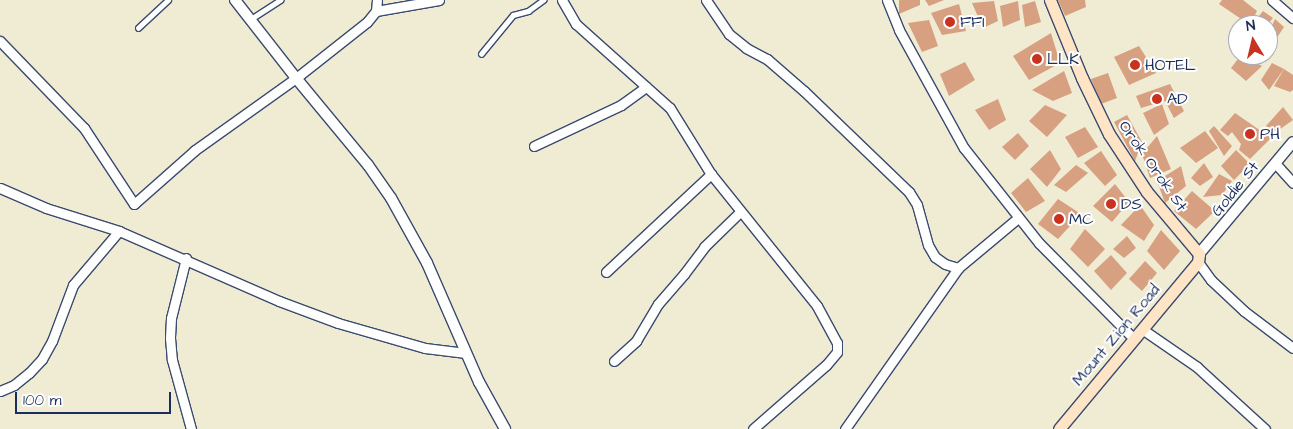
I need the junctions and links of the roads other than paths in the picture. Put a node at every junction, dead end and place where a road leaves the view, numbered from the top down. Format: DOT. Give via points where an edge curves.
graph roads {
  1 [pos="168,0"];
  2 [pos="234,0"];
  3 [pos="280,0"];
  4 [pos="378,0"];
  5 [pos="439,0"];
  6 [pos="543,0"];
  7 [pos="562,0"];
  8 [pos="706,0"];
  9 [pos="887,0"];
  10 [pos="1050,0"];
  11 [pos="1272,0"];
  12 [pos="376,10"];
  13 [pos="1293,18"];
  14 [pos="250,20"];
  15 [pos="138,28"];
  16 [pos="0,41"];
  17 [pos="482,54"];
  18 [pos="296,78"];
  19 [pos="646,87"];
  20 [pos="1293,142"];
  21 [pos="534,146"];
  22 [pos="1275,164"];
  23 [pos="711,174"];
  24 [pos="1293,183"];
  25 [pos="0,188"];
  26 [pos="740,212"];
  27 [pos="1018,218"];
  28 [pos="119,231"];
  29 [pos="186,258"];
  30 [pos="1199,258"];
  31 [pos="958,268"];
  32 [pos="606,272"];
  33 [pos="1142,329"];
  34 [pos="1134,338"];
  35 [pos="1293,348"];
  36 [pos="466,353"];
  37 [pos="614,360"];
  38 [pos="0,391"];
  39 [pos="190,429"];
  40 [pos="505,429"];
  41 [pos="753,429"];
  42 [pos="845,429"];
  43 [pos="1059,429"];
  44 [pos="1265,429"];
  1 -- 15 [label="lane"];
  2 -- 14 [label="street"];
  3 -- 14 [label="lane"];
  4 -- 12 [label="street"];
  5 -- 12 [label="street"];
  6 -- 17 [label="lane" via="528,11 512,15"];
  7 -- 19 [label="street" via="576,24"];
  8 -- 31 [label="street" via="729,34 767,59 804,91 909,192 917,205 935,258"];
  9 -- 27 [label="street" via="899,30 947,121"];
  10 -- 30 [label="main road, Orok Orok St" via="1109,134 1147,192"];
  11 -- 13 [label="street"];
  12 -- 18 [label="street" via="367,22"];
  14 -- 18 [label="street"];
  16 -- 18 [label="street" via="84,128 134,204 195,150"];
  18 -- 36 [label="street" via="391,198 427,263"];
  19 -- 21 [label="street" via="621,104"];
  19 -- 23 [label="street" via="670,108"];
  20 -- 22 [label="street, Goldie St"];
  22 -- 24 [label="street"];
  22 -- 30 [label="street, Goldie St"];
  23 -- 26 [label="street"];
  23 -- 32 [label="street"];
  25 -- 28 [label="street" via="46,208"];
  26 -- 37 [label="street" via="704,247 658,304 636,341"];
  26 -- 41 [label="street" via="817,306 839,348 826,365"];
  27 -- 31 [label="street"];
  27 -- 34 [label="street"];
  28 -- 29 [label="street"];
  28 -- 38 [label="street" via="73,284 42,359 14,385"];
  29 -- 36 [label="street" via="279,301 338,323 425,348"];
  29 -- 39 [label="street" via="171,318 170,338 172,360"];
  30 -- 33 [label="main road, Mount Zion Road"];
  30 -- 35 [label="street" via="1211,280 1244,311"];
  31 -- 42 [label="street"];
  33 -- 34 [label="main road, Mount Zion Road"];
  33 -- 44 [label="street" via="1197,367"];
  34 -- 43 [label="main road, Mount Zion Road"];
  36 -- 40 [label="street" via="488,402"];
}
